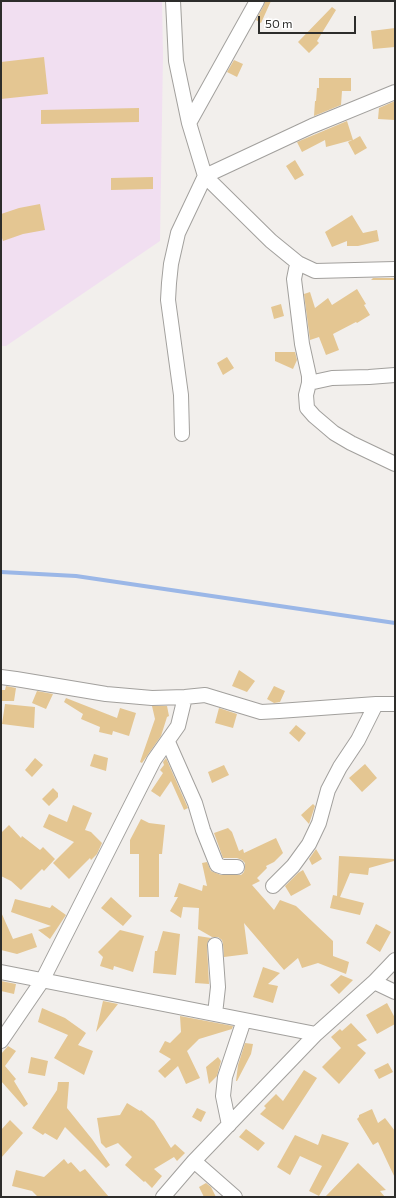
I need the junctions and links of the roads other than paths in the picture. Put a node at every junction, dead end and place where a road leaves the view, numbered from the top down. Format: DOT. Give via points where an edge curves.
graph roads {
  1 [pos="173,1"];
  2 [pos="257,1"];
  3 [pos="395,92"];
  4 [pos="190,123"];
  5 [pos="205,176"];
  6 [pos="298,263"];
  7 [pos="395,269"];
  8 [pos="395,375"];
  9 [pos="309,382"];
  10 [pos="182,434"];
  11 [pos="395,464"];
  12 [pos="1,677"];
  13 [pos="185,697"];
  14 [pos="376,704"];
  15 [pos="395,704"];
  16 [pos="168,742"];
  17 [pos="237,867"];
  18 [pos="273,886"];
  19 [pos="215,945"];
  20 [pos="395,960"];
  21 [pos="1,972"];
  22 [pos="42,981"];
  23 [pos="374,982"];
  24 [pos="395,992"];
  25 [pos="215,1014"];
  26 [pos="244,1020"];
  27 [pos="316,1034"];
  28 [pos="1,1041"];
  29 [pos="229,1125"];
  30 [pos="194,1161"];
  31 [pos="163,1197"];
  32 [pos="235,1197"];
  1 -- 4 [label="street" via="176,61"];
  2 -- 4 [label="street"];
  3 -- 5 [label="street" via="312,126"];
  4 -- 5 [label="street"];
  5 -- 6 [label="street" via="271,241"];
  5 -- 10 [label="street" via="178,232 169,283 168,300 181,395"];
  6 -- 7 [label="street" via="315,271"];
  6 -- 9 [label="street" via="294,279"];
  8 -- 9 [label="street" via="332,378"];
  9 -- 11 [label="street" via="306,402 307,408 314,416 334,433"];
  12 -- 13 [label="street" via="106,694 152,698"];
  13 -- 14 [label="street" via="205,695 261,712"];
  13 -- 16 [label="street" via="178,726"];
  14 -- 15 [label="street"];
  14 -- 18 [label="street" via="328,790 319,824 309,844 293,866"];
  16 -- 17 [label="street" via="195,803 217,864 222,867"];
  16 -- 22 [label="street" via="154,760"];
  19 -- 25 [label="street" via="218,987"];
  20 -- 23 [label="street"];
  21 -- 22 [label="street"];
  22 -- 25 [label="street"];
  22 -- 28 [label="street"];
  23 -- 24 [label="street"];
  23 -- 27 [label="street"];
  25 -- 26 [label="street"];
  26 -- 27 [label="street"];
  26 -- 29 [label="street" via="225,1077 223,1096"];
  27 -- 29 [label="street"];
  29 -- 30 [label="street"];
  30 -- 31 [label="street"];
  30 -- 32 [label="street"];
}
